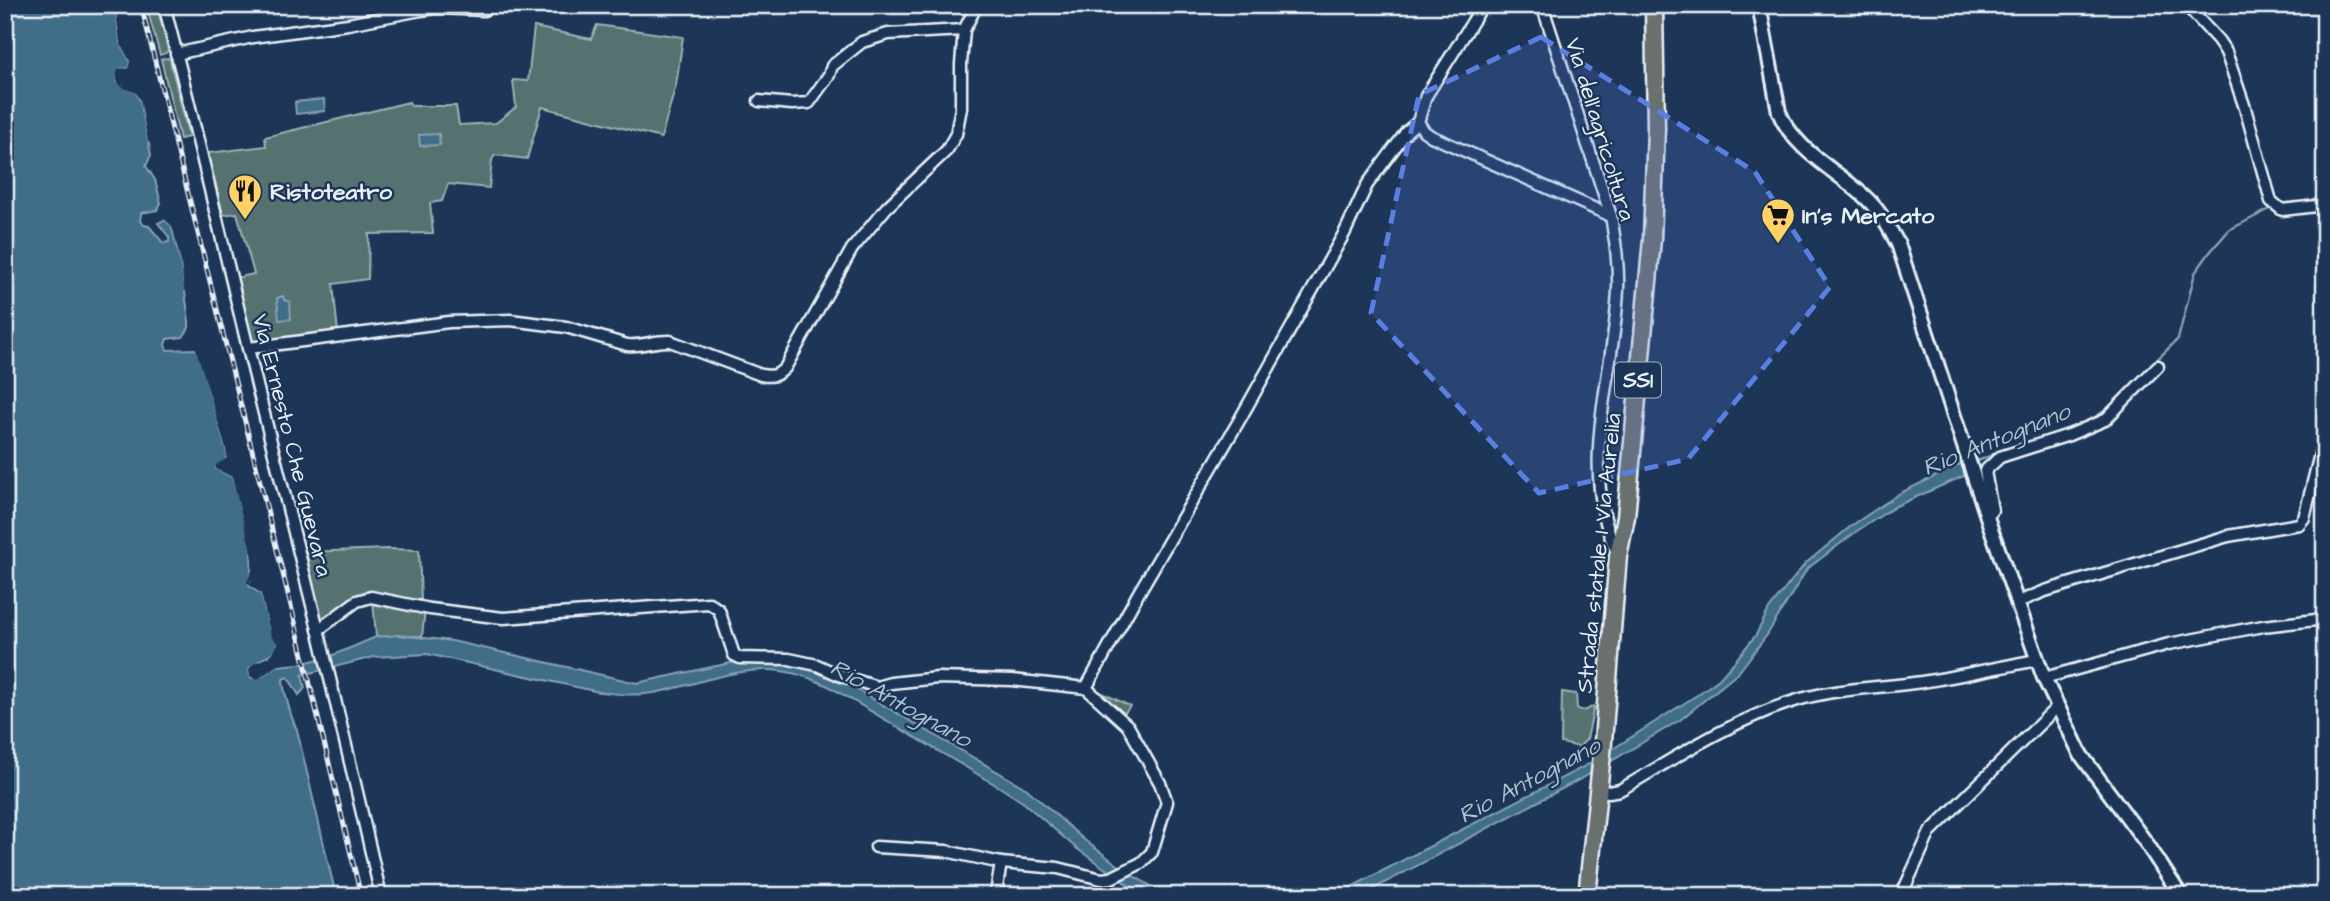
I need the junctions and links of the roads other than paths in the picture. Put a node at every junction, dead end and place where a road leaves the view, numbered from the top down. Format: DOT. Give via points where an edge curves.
graph roads {
  1 [pos="163,5"];
  2 [pos="978,5"];
  3 [pos="1483,5"];
  4 [pos="1542,5"];
  5 [pos="1654,5"];
  6 [pos="1759,5"];
  7 [pos="2186,5"];
  8 [pos="484,10"];
  9 [pos="964,30"];
  10 [pos="176,54"];
  11 [pos="759,101"];
  12 [pos="1418,122"];
  13 [pos="2325,205"];
  14 [pos="1611,216"];
  15 [pos="249,348"];
  16 [pos="2158,366"];
  17 [pos="2325,434"];
  18 [pos="1987,517"];
  19 [pos="1618,556"];
  20 [pos="2016,603"];
  21 [pos="2325,619"];
  22 [pos="318,630"];
  23 [pos="2037,660"];
  24 [pos="2044,678"];
  25 [pos="1086,688"];
  26 [pos="2057,707"];
  27 [pos="1598,787"];
  28 [pos="876,847"];
  29 [pos="1001,863"];
  30 [pos="381,896"];
  31 [pos="994,896"];
  32 [pos="1587,896"];
  33 [pos="1901,896"];
  34 [pos="2181,896"];
  1 -- 10 [label="street, Via Ernesto Che Guevara"];
  2 -- 9 [label="street"];
  3 -- 12 [label="street" via="1426,96"];
  4 -- 14 [label="street, Via dell'agricoltura"];
  5 -- 19 [label="main road, Strada statale 1 Via Aurelia / SS1" via="1652,239 1626,517"];
  6 -- 18 [label="street" via="1785,127 1871,203 1898,244"];
  7 -- 13 [label="street" via="2226,52 2271,201 2282,210"];
  8 -- 10 [label="street" via="421,10"];
  9 -- 11 [label="street" via="873,37 832,66 809,103"];
  9 -- 15 [label="street" via="956,134 947,150 852,248 779,374 761,375 670,341 627,345 566,327 510,320 449,322"];
  10 -- 15 [label="street, Via Ernesto Che Guevara"];
  12 -- 14 [label="street" via="1431,136"];
  12 -- 25 [label="street" via="1367,185 1345,232"];
  14 -- 19 [label="street, Via dell'agricoltura" via="1618,290 1598,432 1602,497"];
  15 -- 22 [label="street, Via Ernesto Che Guevara"];
  16 -- 18 [label="street" via="2105,420 1993,461 1985,471 1992,510"];
  17 -- 20 [label="street" via="2299,524 2228,536"];
  18 -- 20 [label="street"];
  19 -- 27 [label="main road, Strada statale 1 Via Aurelia / SS1"];
  20 -- 23 [label="street"];
  21 -- 24 [label="street" via="2169,644"];
  22 -- 25 [label="street" via="357,601 371,597 503,618 709,603 719,610 734,654 740,658 789,659 877,687 938,678"];
  22 -- 30 [label="street, Via Ernesto Che Guevara"];
  23 -- 24 [label="street"];
  23 -- 27 [label="street" via="1799,699 1707,738 1620,790"];
  24 -- 26 [label="street"];
  25 -- 29 [label="street" via="1128,726 1160,783 1167,802 1152,852 1141,863 1101,879 1058,868"];
  26 -- 33 [label="street" via="1930,832"];
  26 -- 34 [label="street" via="2081,755"];
  27 -- 32 [label="main road, Strada statale 1 Via Aurelia / SS1"];
  28 -- 29 [label="street" via="946,851"];
  29 -- 31 [label="street"];
}
